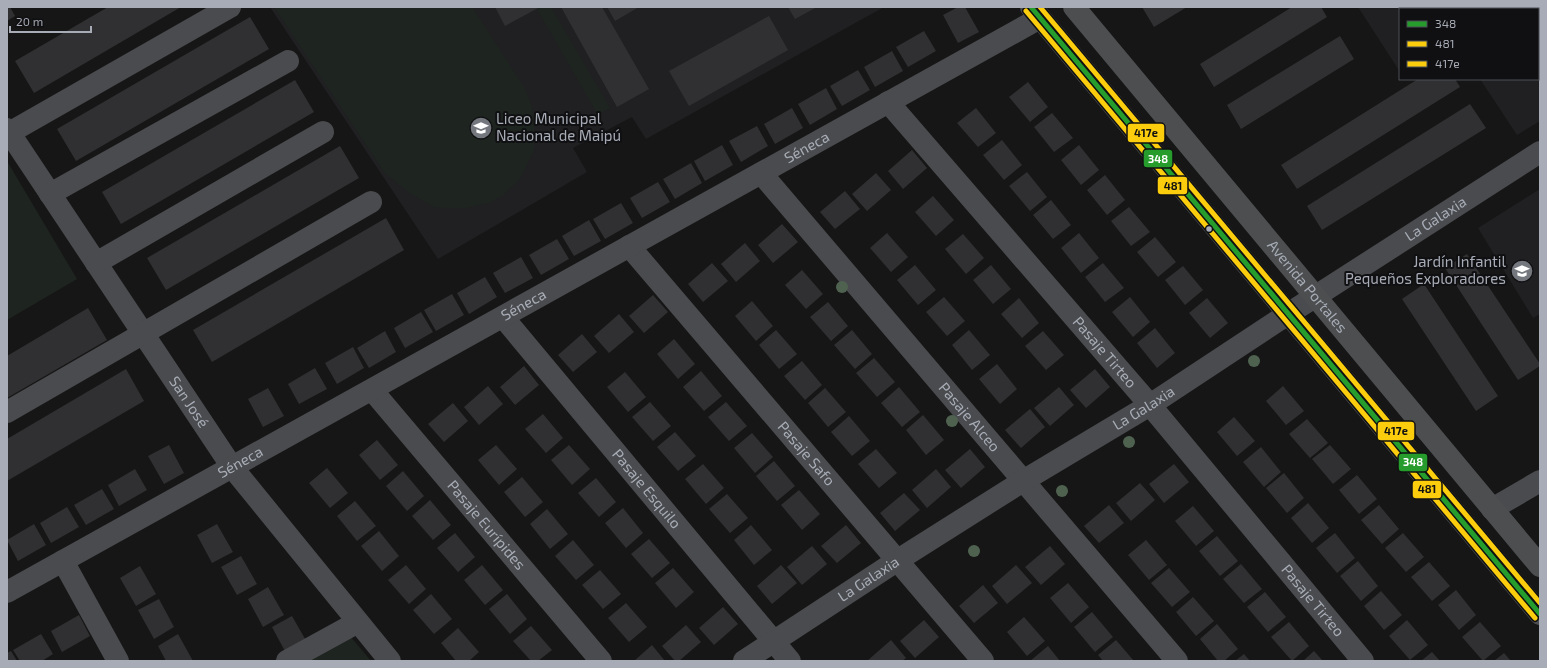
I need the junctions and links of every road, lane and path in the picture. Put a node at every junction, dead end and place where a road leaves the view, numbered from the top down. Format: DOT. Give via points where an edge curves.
graph roads {
  1 [pos="230,7"];
  2 [pos="1074,7"];
  3 [pos="1036,12"];
  4 [pos="288,61"];
  5 [pos="888,102"];
  6 [pos="8,131"];
  7 [pos="322,132"];
  8 [pos="1540,152"];
  9 [pos="761,173"];
  10 [pos="50,194"];
  11 [pos="371,202"];
  12 [pos="629,246"];
  13 [pos="96,263"];
  14 [pos="1315,296"];
  15 [pos="1288,314"];
  16 [pos="503,317"];
  17 [pos="144,334"];
  18 [pos="372,390"];
  19 [pos="1150,405"];
  20 [pos="7,412"];
  21 [pos="232,467"];
  22 [pos="1022,481"];
  23 [pos="1540,481"];
  24 [pos="1492,509"];
  25 [pos="898,560"];
  26 [pos="63,561"];
  27 [pos="1540,566"];
  28 [pos="7,592"];
  29 [pos="1540,614"];
  30 [pos="358,622"];
  31 [pos="774,642"];
  32 [pos="118,661"];
  33 [pos="288,661"];
  34 [pos="390,661"];
  35 [pos="601,661"];
  36 [pos="744,661"];
  37 [pos="790,661"];
  38 [pos="983,661"];
  39 [pos="1177,661"];
  40 [pos="1364,661"];
  1 -- 6 [label="street"];
  2 -- 14 [label="main road, Avenida Portales"];
  3 -- 5 [label="street, Séneca"];
  3 -- 15 [label="main road"];
  4 -- 10 [label="street"];
  5 -- 9 [label="street, Séneca"];
  5 -- 19 [label="street, Pasaje Tirteo"];
  6 -- 10 [label="street, San José"];
  7 -- 13 [label="street"];
  8 -- 14 [label="street, La Galaxia"];
  9 -- 12 [label="street, Séneca"];
  9 -- 22 [label="street, Pasaje Alceo"];
  10 -- 13 [label="street, San José"];
  11 -- 17 [label="street"];
  12 -- 16 [label="street, Séneca"];
  12 -- 25 [label="street, Pasaje Safo"];
  13 -- 17 [label="street, San José"];
  14 -- 15 [label="street, La Galaxia"];
  14 -- 24 [label="main road, Avenida Portales"];
  15 -- 19 [label="street, La Galaxia"];
  15 -- 29 [label="main road"];
  16 -- 18 [label="street, Séneca"];
  16 -- 31 [label="street, Pasaje Esquilo"];
  17 -- 20 [label="street"];
  17 -- 21 [label="street, San José"];
  18 -- 21 [label="street, Séneca"];
  18 -- 35 [label="street, Pasaje Eurípides"];
  19 -- 22 [label="street, La Galaxia"];
  19 -- 40 [label="street, Pasaje Tirteo"];
  21 -- 26 [label="street, Séneca"];
  21 -- 30 [label="street, San José"];
  22 -- 25 [label="street, La Galaxia"];
  22 -- 39 [label="street, Pasaje Alceo"];
  23 -- 24 [label="street"];
  24 -- 27 [label="main road, Avenida Portales"];
  25 -- 31 [label="street, La Galaxia"];
  25 -- 38 [label="street, Pasaje Safo"];
  26 -- 28 [label="street, Séneca"];
  26 -- 32 [label="street"];
  30 -- 33 [label="street"];
  30 -- 34 [label="street, San José"];
  31 -- 36 [label="street, La Galaxia"];
  31 -- 37 [label="street, Pasaje Esquilo"];
}
